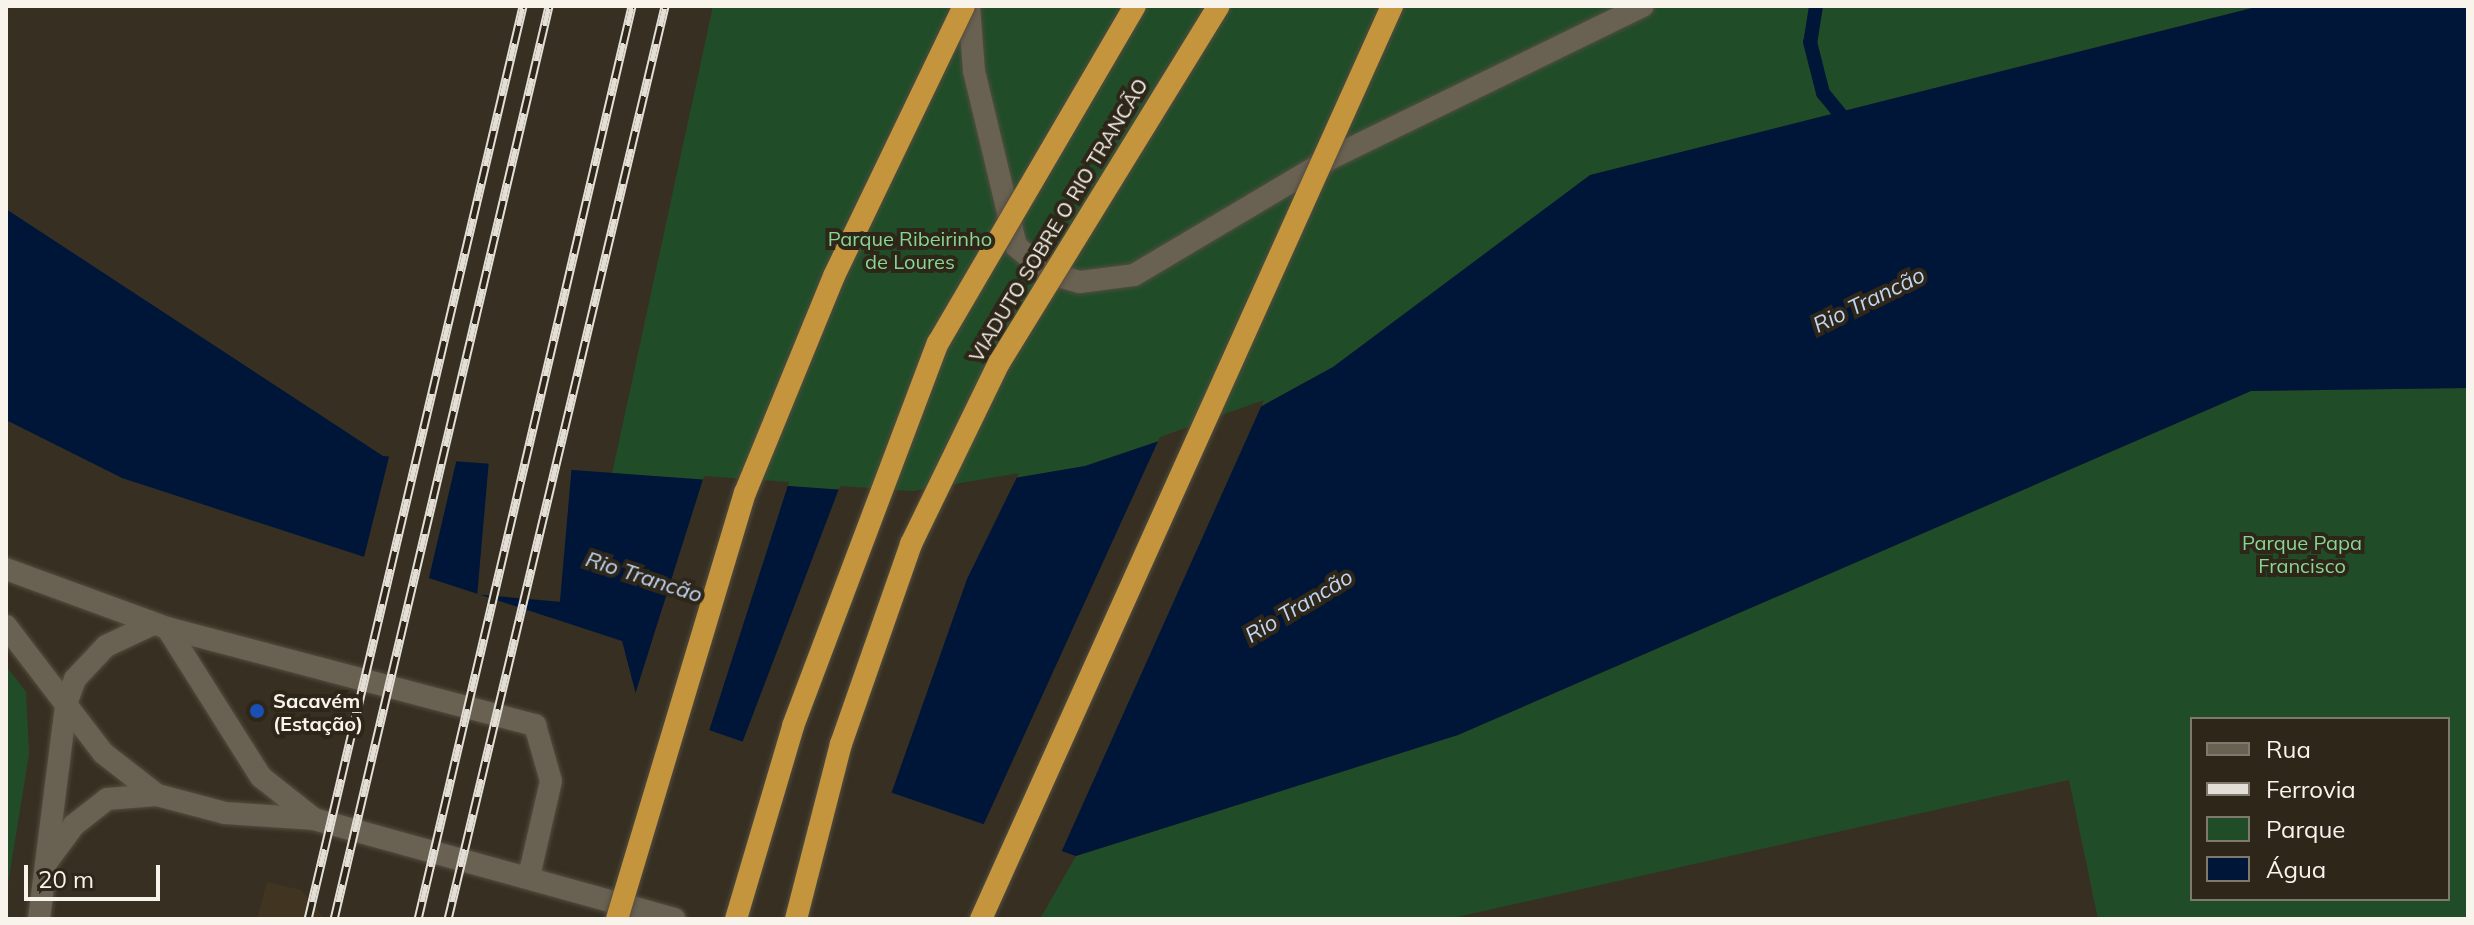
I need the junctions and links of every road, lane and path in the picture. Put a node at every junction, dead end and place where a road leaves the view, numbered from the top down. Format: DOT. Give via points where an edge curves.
graph roads {
  1 [pos="966,6"];
  2 [pos="1135,6"];
  3 [pos="1219,6"];
  4 [pos="1392,6"];
  5 [pos="1643,6"];
  6 [pos="6,569"];
  7 [pos="6,626"];
  8 [pos="160,626"];
  9 [pos="66,704"];
  10 [pos="157,795"];
  11 [pos="314,819"];
  12 [pos="49,860"];
  13 [pos="529,876"];
  14 [pos="39,919"];
  15 [pos="617,919"];
  16 [pos="674,919"];
  17 [pos="736,919"];
  18 [pos="796,919"];
  19 [pos="981,919"];
  1 -- 5 [label="street" via="974,71 1016,246 1048,273 1080,282 1134,275 1329,159"];
  1 -- 15 [label="highway, bridge" via="834,276 745,493"];
  2 -- 17 [label="highway, VIADUTO SOBRE O RIO TRANCÃO, bridge" via="938,343 793,726"];
  3 -- 18 [label="highway, VIADUTO SOBRE O RIO TRANCÃO, bridge" via="999,363 911,544 841,744"];
  4 -- 19 [label="highway, bridge"];
  6 -- 8 [label="street"];
  7 -- 9 [label="street"];
  8 -- 9 [label="street" via="106,646 75,679"];
  8 -- 11 [label="street" via="261,777"];
  8 -- 13 [label="street" via="535,725 551,781"];
  9 -- 10 [label="street" via="103,753"];
  9 -- 12 [label="street"];
  10 -- 11 [label="street" via="225,813"];
  10 -- 12 [label="street" via="107,799 74,825"];
  11 -- 13 [label="street"];
  12 -- 14 [label="street"];
  13 -- 16 [label="street"];
}
